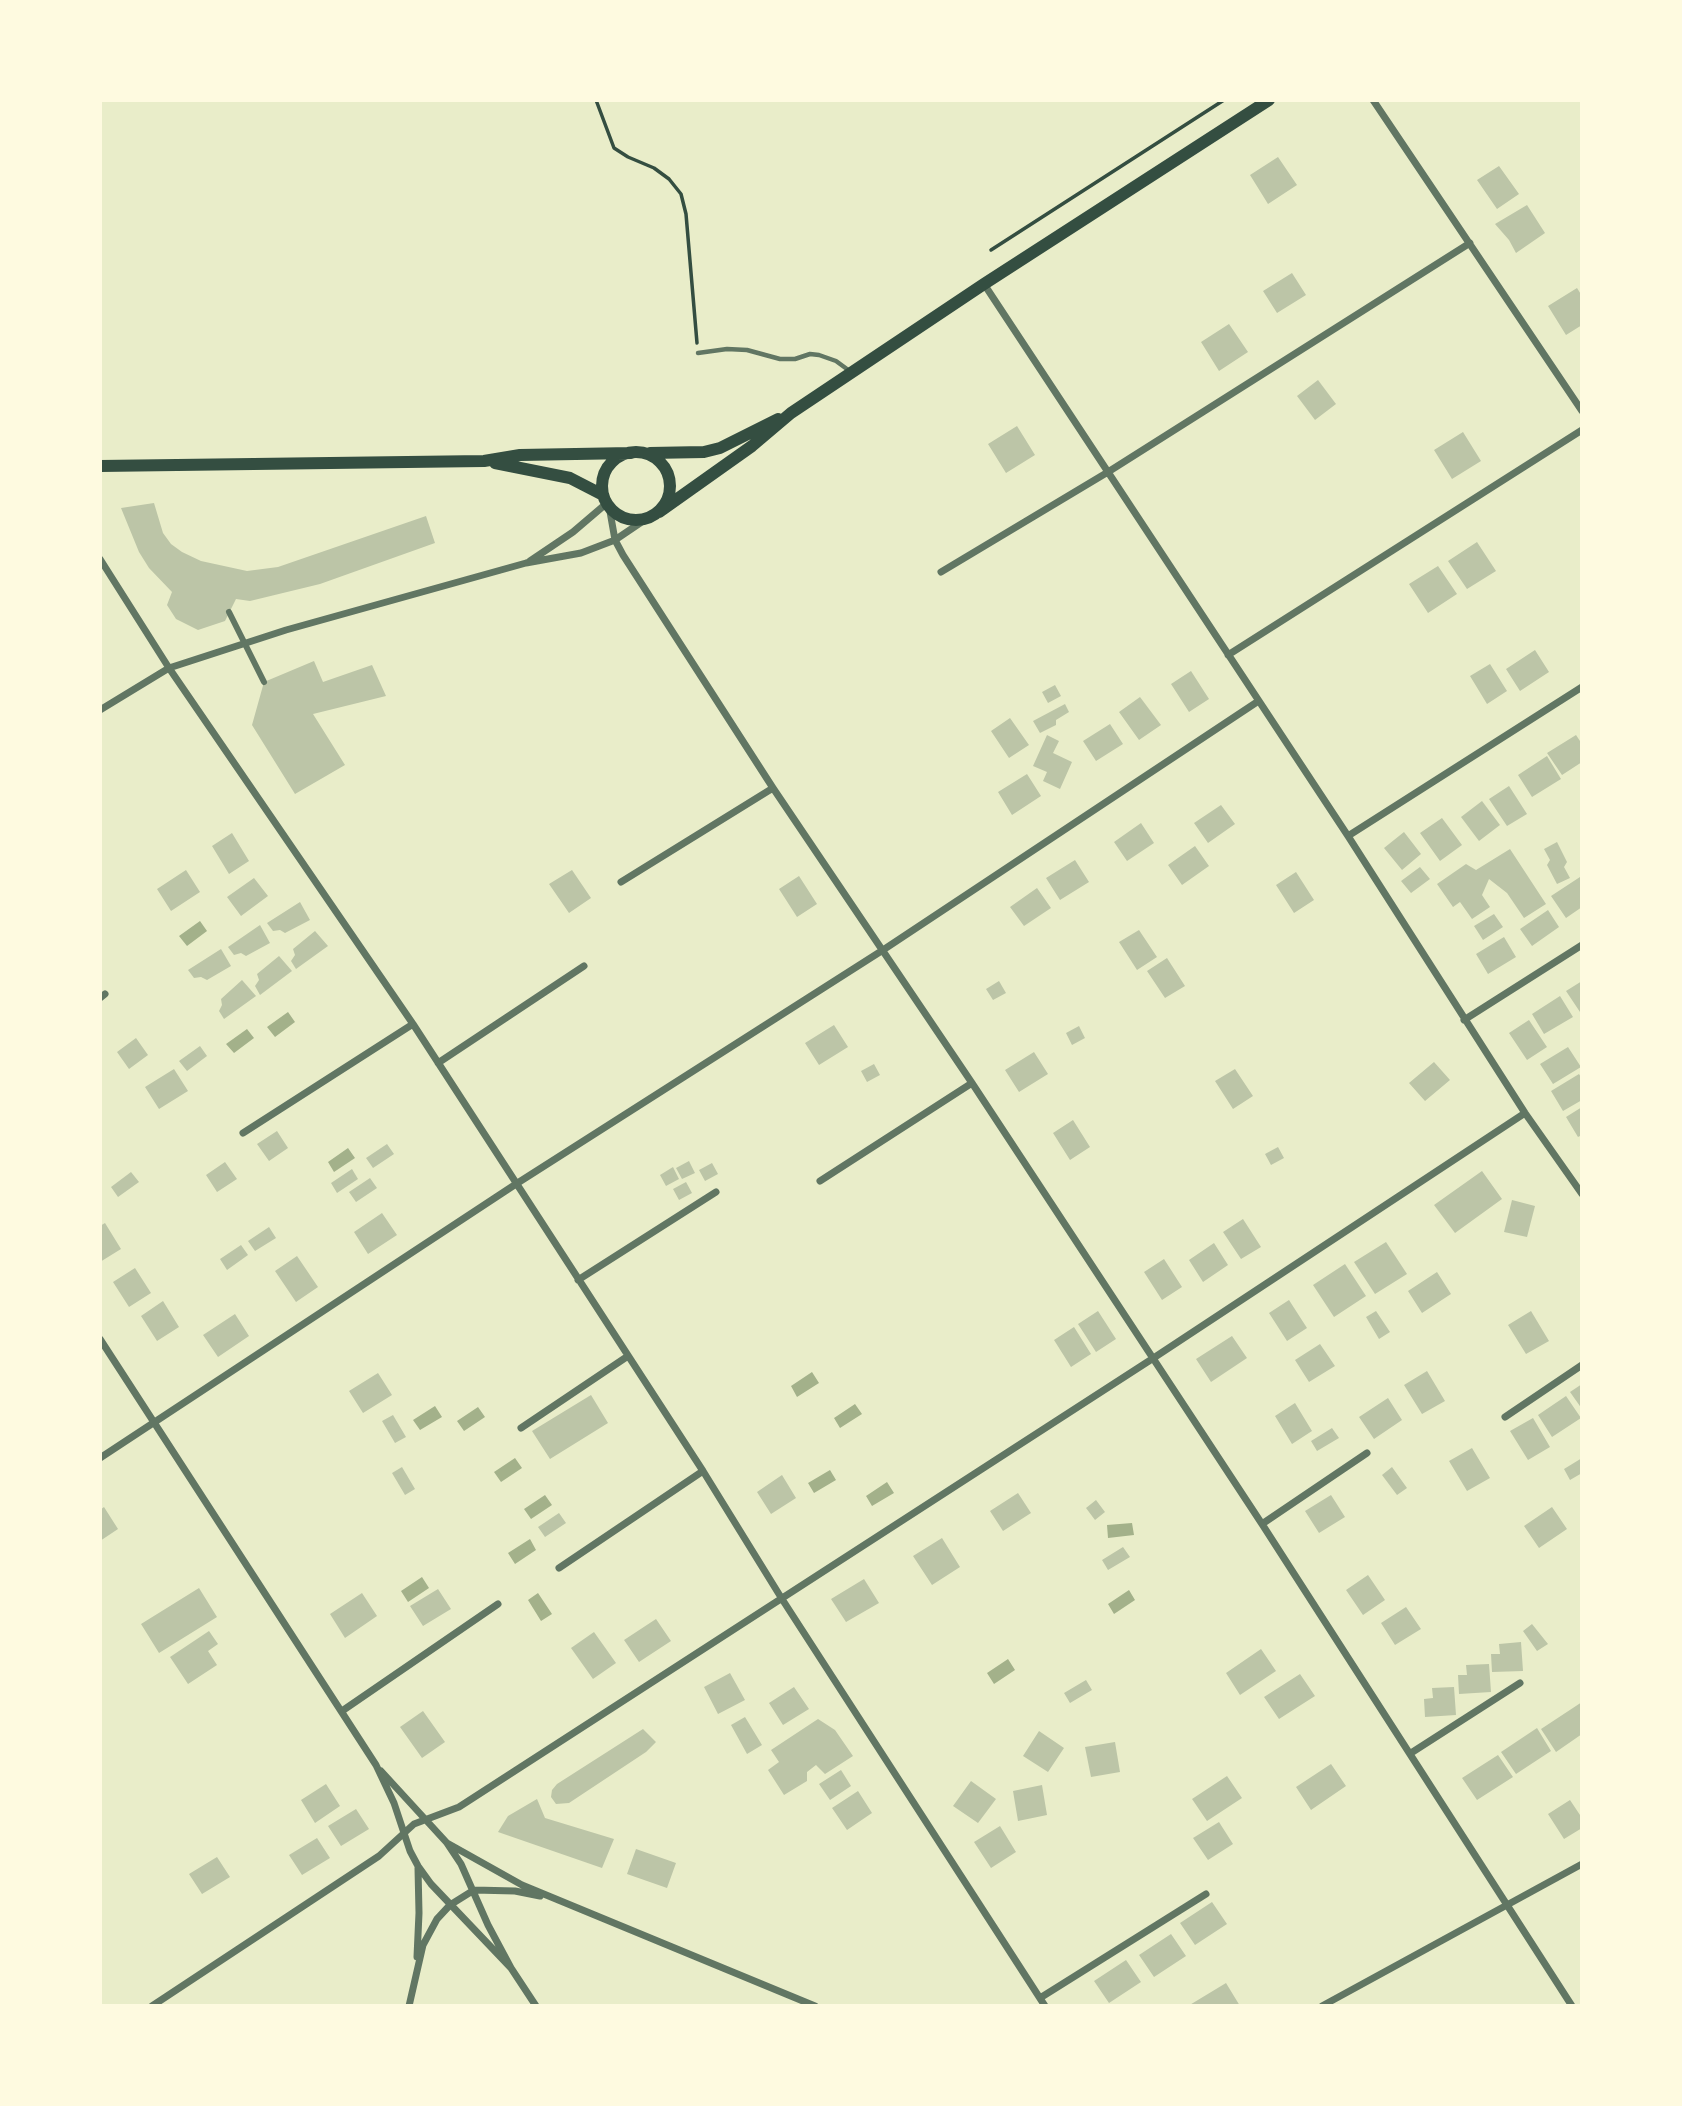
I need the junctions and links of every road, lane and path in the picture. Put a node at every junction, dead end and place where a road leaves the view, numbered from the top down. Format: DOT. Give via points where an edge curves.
graph roads {
  1 [pos="596,100"];
  2 [pos="1224,100"];
  3 [pos="1269,100"];
  4 [pos="1373,100"];
  5 [pos="1470,243"];
  6 [pos="991,250"];
  7 [pos="984,284"];
  8 [pos="698,353"];
  9 [pos="852,372"];
  10 [pos="1582,411"];
  11 [pos="791,413"];
  12 [pos="1582,430"];
  13 [pos="635,453"];
  14 [pos="484,461"];
  15 [pos="100,466"];
  16 [pos="1108,472"];
  17 [pos="606,501"];
  18 [pos="659,512"];
  19 [pos="646,519"];
  20 [pos="615,540"];
  21 [pos="100,559"];
  22 [pos="526,563"];
  23 [pos="941,572"];
  24 [pos="229,612"];
  25 [pos="1228,655"];
  26 [pos="169,668"];
  27 [pos="264,682"];
  28 [pos="1582,687"];
  29 [pos="1257,702"];
  30 [pos="100,709"];
  31 [pos="773,788"];
  32 [pos="1348,836"];
  33 [pos="621,882"];
  34 [pos="1582,945"];
  35 [pos="883,950"];
  36 [pos="584,967"];
  37 [pos="1464,1020"];
  38 [pos="412,1024"];
  39 [pos="438,1063"];
  40 [pos="972,1083"];
  41 [pos="1524,1113"];
  42 [pos="243,1133"];
  43 [pos="820,1181"];
  44 [pos="516,1184"];
  45 [pos="716,1192"];
  46 [pos="1582,1193"];
  47 [pos="579,1280"];
  48 [pos="100,1339"];
  49 [pos="628,1356"];
  50 [pos="1152,1359"];
  51 [pos="1582,1365"];
  52 [pos="1504,1417"];
  53 [pos="153,1423"];
  54 [pos="521,1428"];
  55 [pos="1367,1453"];
  56 [pos="100,1458"];
  57 [pos="703,1471"];
  58 [pos="1262,1524"];
  59 [pos="559,1568"];
  60 [pos="782,1599"];
  61 [pos="498,1604"];
  62 [pos="1520,1683"];
  63 [pos="342,1711"];
  64 [pos="1411,1753"];
  65 [pos="376,1765"];
  66 [pos="424,1819"];
  67 [pos="405,1831"];
  68 [pos="447,1843"];
  69 [pos="1582,1864"];
  70 [pos="418,1866"];
  71 [pos="474,1890"];
  72 [pos="1206,1894"];
  73 [pos="555,1899"];
  74 [pos="450,1905"];
  75 [pos="1507,1907"];
  76 [pos="511,1968"];
  77 [pos="416,1972"];
  78 [pos="1040,1998"];
  79 [pos="152,2006"];
  80 [pos="410,2006"];
  81 [pos="536,2006"];
  82 [pos="815,2006"];
  83 [pos="1045,2006"];
  84 [pos="1322,2006"];
  85 [pos="1572,2006"];
  1 -- 8 [label="path" via="614,148 654,168 681,194"];
  2 -- 6 [label="path"];
  3 -- 7 [label="main road"];
  4 -- 5 [label="street"];
  5 -- 10 [label="street"];
  5 -- 16 [label="street"];
  7 -- 9 [label="main road"];
  7 -- 16 [label="street"];
  8 -- 9 [label="lane" via="737,350 780,359 819,355"];
  9 -- 11 [label="main road"];
  11 -- 13 [label="main road" via="720,448"];
  11 -- 18 [label="main road"];
  12 -- 25 [label="street"];
  13 -- 14 [label="main road" via="520,455"];
  13 -- 17 [label="main road" via="621,456 606,470"];
  13 -- 18 [label="main road" via="657,460 668,476 669,495"];
  14 -- 15 [label="main road"];
  14 -- 17 [label="main road" via="570,478"];
  16 -- 23 [label="street"];
  16 -- 25 [label="street"];
  17 -- 19 [label="main road" via="627,519"];
  17 -- 20 [label="street"];
  17 -- 22 [label="street" via="573,532"];
  18 -- 19 [label="main road"];
  19 -- 20 [label="street"];
  20 -- 22 [label="street" via="581,553"];
  20 -- 31 [label="street"];
  21 -- 26 [label="street"];
  22 -- 26 [label="street"];
  24 -- 27 [label="street"];
  25 -- 29 [label="street"];
  26 -- 30 [label="street"];
  26 -- 38 [label="street"];
  28 -- 32 [label="street"];
  29 -- 32 [label="street"];
  29 -- 35 [label="street"];
  31 -- 33 [label="street"];
  31 -- 35 [label="street"];
  32 -- 37 [label="street"];
  34 -- 37 [label="street"];
  35 -- 40 [label="street"];
  35 -- 44 [label="street"];
  36 -- 39 [label="street"];
  37 -- 41 [label="street"];
  38 -- 39 [label="street"];
  38 -- 42 [label="street"];
  39 -- 44 [label="street"];
  40 -- 43 [label="street"];
  40 -- 50 [label="street"];
  41 -- 46 [label="street"];
  41 -- 50 [label="street"];
  44 -- 47 [label="street"];
  44 -- 53 [label="street"];
  45 -- 47 [label="street"];
  47 -- 49 [label="street"];
  48 -- 53 [label="street"];
  49 -- 54 [label="street"];
  49 -- 57 [label="street"];
  50 -- 58 [label="street"];
  50 -- 60 [label="street"];
  51 -- 52 [label="street"];
  53 -- 56 [label="street"];
  53 -- 63 [label="street"];
  55 -- 58 [label="street"];
  57 -- 59 [label="street"];
  57 -- 60 [label="street"];
  58 -- 64 [label="street"];
  60 -- 66 [label="street" via="459,1807"];
  60 -- 78 [label="street"];
  61 -- 63 [label="street"];
  62 -- 64 [label="street"];
  63 -- 65 [label="street"];
  64 -- 75 [label="street"];
  65 -- 66 [label="street"];
  65 -- 67 [label="street"];
  66 -- 67 [label="street"];
  66 -- 68 [label="street"];
  67 -- 70 [label="street"];
  67 -- 79 [label="street" via="379,1856"];
  68 -- 71 [label="street"];
  68 -- 73 [label="street" via="499,1874"];
  69 -- 75 [label="street"];
  70 -- 74 [label="street"];
  70 -- 77 [label="street"];
  71 -- 73 [label="street" via="515,1891"];
  71 -- 74 [label="street"];
  71 -- 76 [label="street"];
  72 -- 78 [label="street"];
  73 -- 82 [label="street"];
  74 -- 76 [label="street"];
  74 -- 77 [label="street" via="423,1945"];
  75 -- 84 [label="street"];
  75 -- 85 [label="street"];
  76 -- 81 [label="street"];
  77 -- 80 [label="street"];
  78 -- 83 [label="street"];
}
